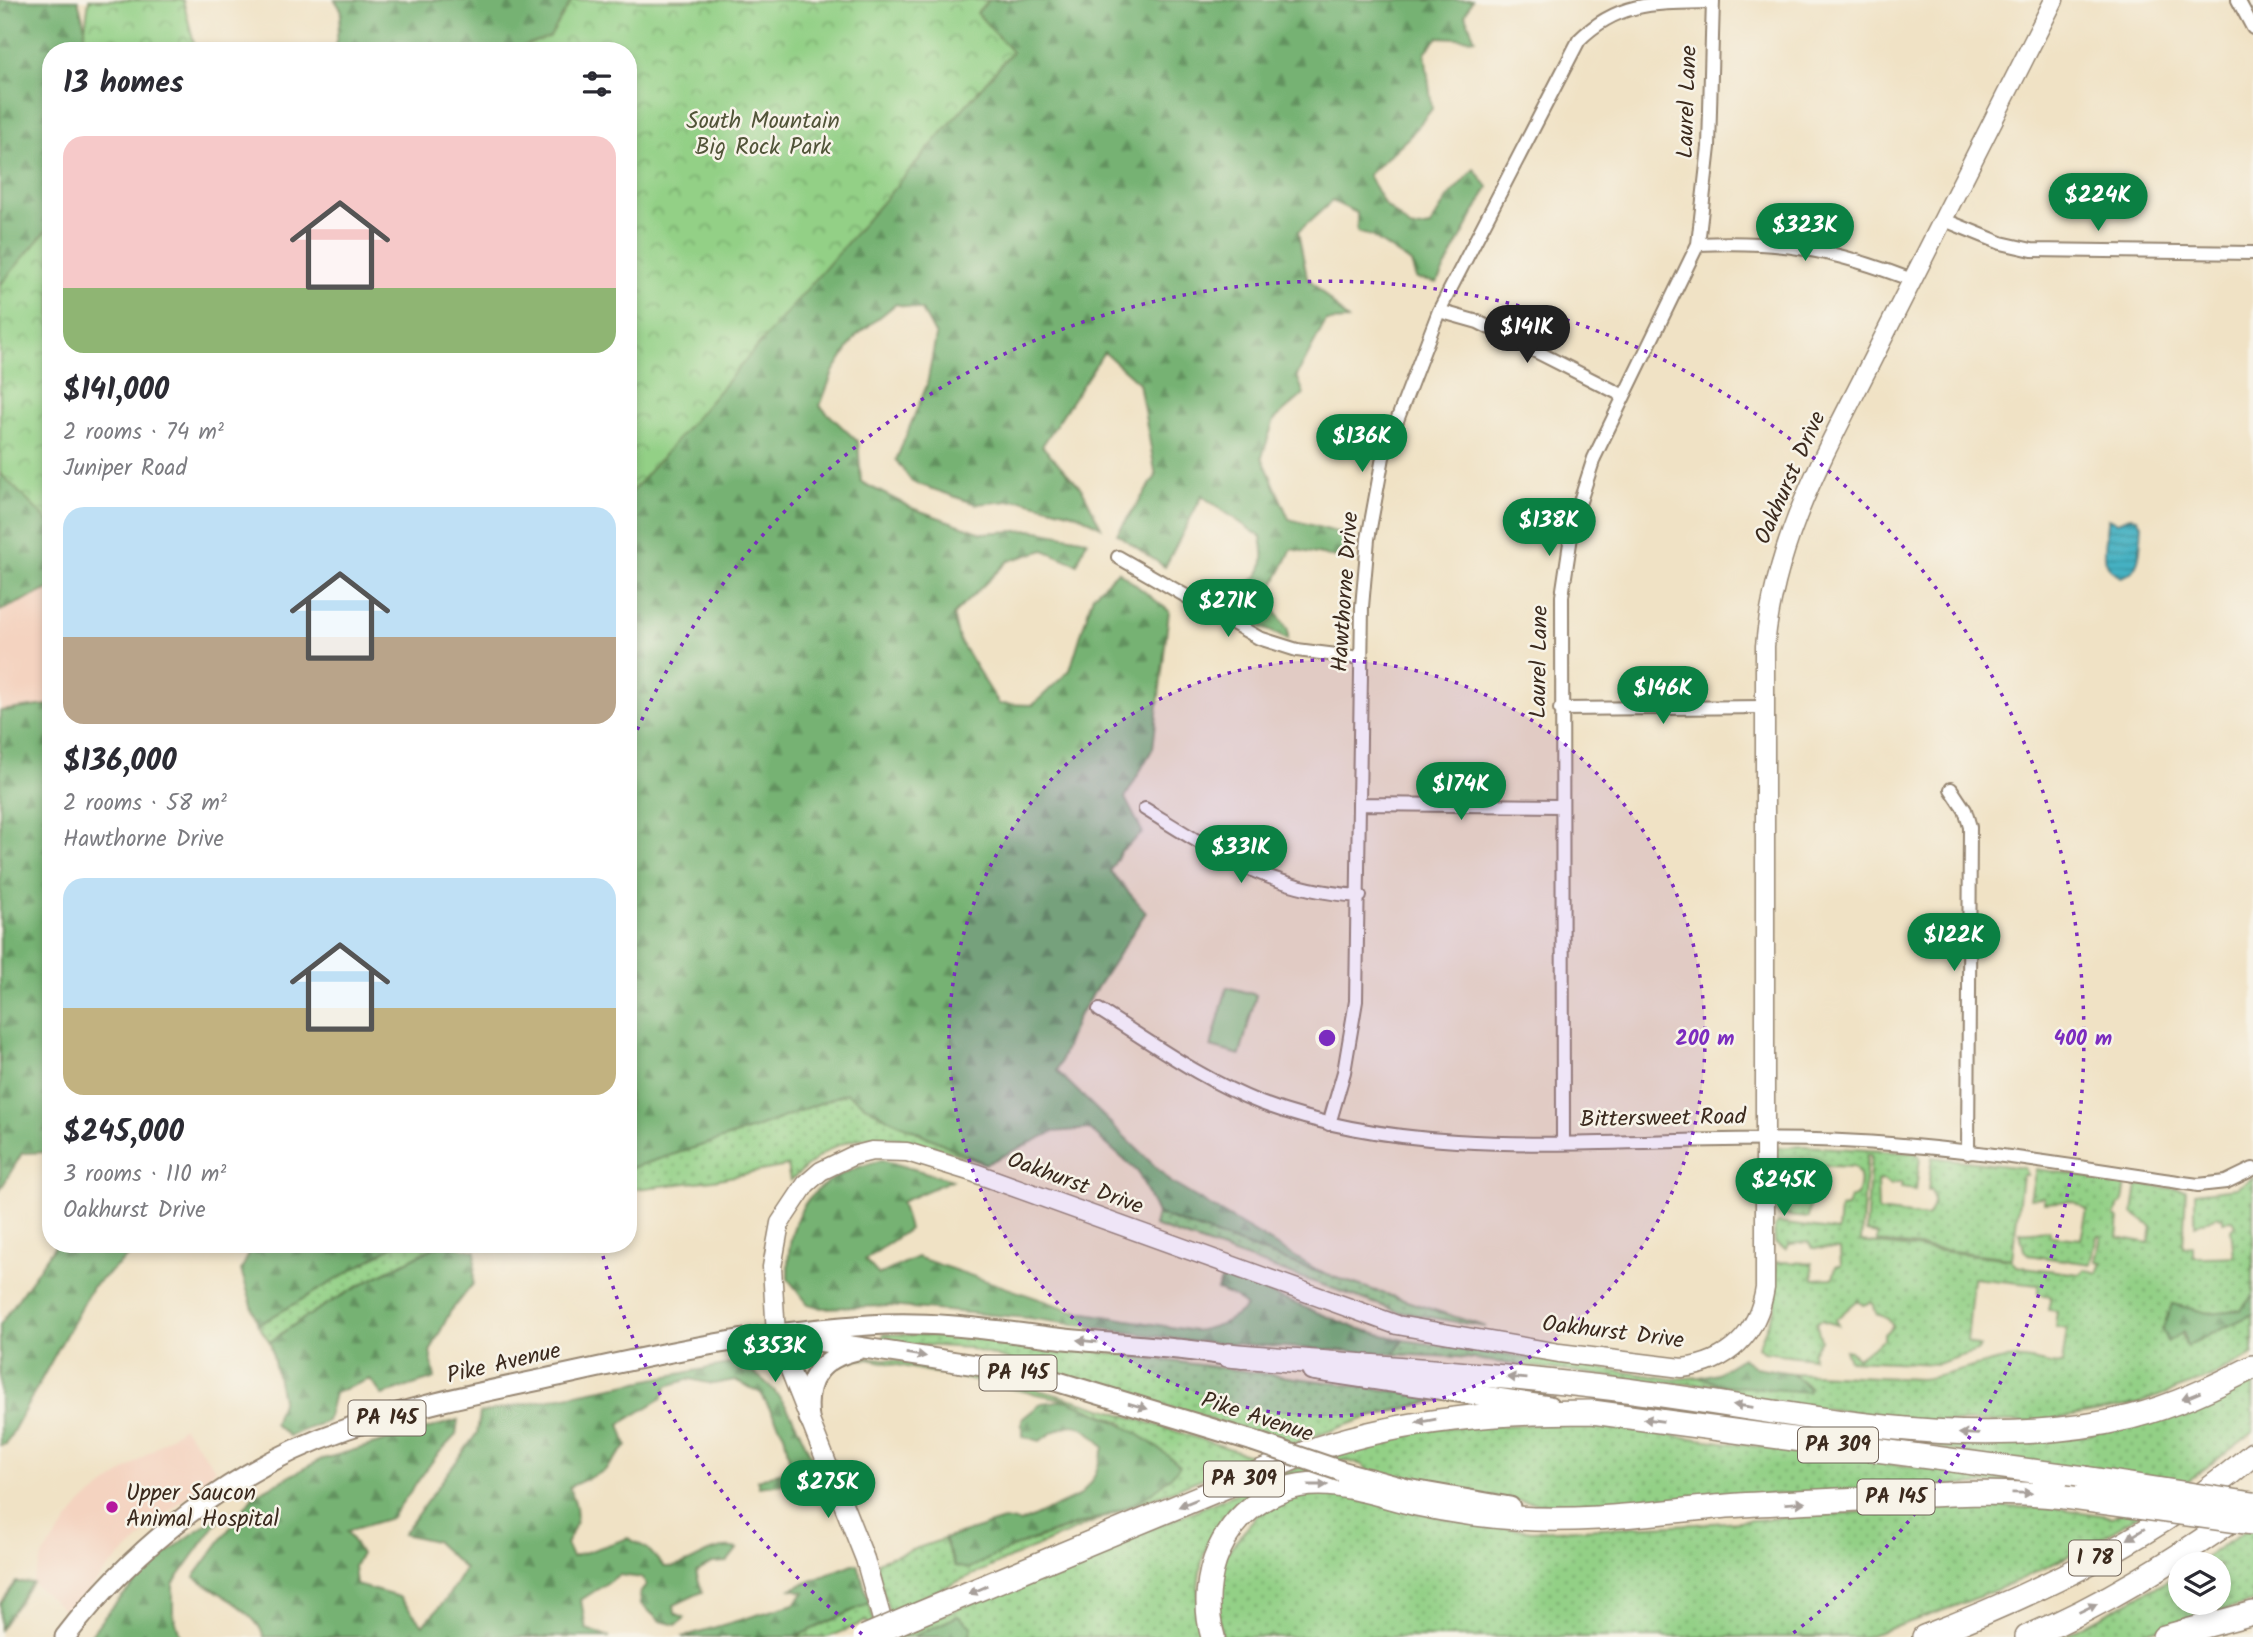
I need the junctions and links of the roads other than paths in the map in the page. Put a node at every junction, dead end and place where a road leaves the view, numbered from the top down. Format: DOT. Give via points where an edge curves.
graph roads {
  1 [pos="2054,0"];
  2 [pos="2238,0"];
  3 [pos="1713,1"];
  4 [pos="2253,28"];
  5 [pos="1942,219"];
  6 [pos="1698,244"];
  7 [pos="2253,253"];
  8 [pos="1912,280"];
  9 [pos="1439,311"];
  10 [pos="1622,394"];
  11 [pos="1118,558"];
  12 [pos="1360,658"];
  13 [pos="1765,707"];
  14 [pos="1560,709"];
  15 [pos="1951,789"];
  16 [pos="1361,804"];
  17 [pos="1560,806"];
  18 [pos="1146,809"];
  19 [pos="1360,896"];
  20 [pos="1099,1010"];
  21 [pos="1329,1124"];
  22 [pos="1764,1139"];
  23 [pos="1563,1143"];
  24 [pos="1968,1153"];
  25 [pos="2253,1169"];
  26 [pos="776,1335"];
  27 [pos="867,1348"];
  28 [pos="1228,1355"];
  29 [pos="2253,1367"];
  30 [pos="1592,1412"];
  31 [pos="809,1418"];
  32 [pos="2253,1454"];
  33 [pos="2253,1505"];
  34 [pos="1727,1506"];
  35 [pos="2253,1523"];
  36 [pos="2253,1613"];
  37 [pos="65,1637"];
  38 [pos="864,1637"];
  39 [pos="887,1637"];
  40 [pos="1213,1637"];
  41 [pos="1924,1637"];
  42 [pos="2026,1637"];
  43 [pos="2164,1637"];
  1 -- 5 [label="street, Oakhurst Drive"];
  2 -- 4 [label="street"];
  3 -- 6 [label="street, Laurel Lane" via="1709,147"];
  3 -- 9 [label="street, Hawthorne Drive" via="1630,6 1603,18 1579,40"];
  5 -- 7 [label="street" via="2032,250"];
  5 -- 8 [label="street, Oakhurst Drive"];
  6 -- 8 [label="street" via="1806,247"];
  6 -- 10 [label="street, Laurel Lane"];
  8 -- 13 [label="street, Oakhurst Drive" via="1785,543 1768,619"];
  9 -- 10 [label="street" via="1478,322"];
  9 -- 12 [label="street, Hawthorne Drive" via="1380,469 1368,539"];
  10 -- 14 [label="street, Laurel Lane" via="1583,490 1566,557"];
  11 -- 12 [label="street" via="1259,638 1297,650"];
  12 -- 16 [label="street, Hawthorne Drive"];
  13 -- 14 [label="street"];
  13 -- 22 [label="street, Oakhurst Drive"];
  14 -- 17 [label="street, Laurel Lane"];
  15 -- 24 [label="street" via="1965,810 1969,827"];
  16 -- 17 [label="street"];
  16 -- 19 [label="street, Hawthorne Drive"];
  17 -- 23 [label="street, Laurel Lane"];
  18 -- 19 [label="street" via="1251,872 1308,890"];
  19 -- 21 [label="street, Hawthorne Drive" via="1356,1000 1344,1072"];
  20 -- 21 [label="street, Bittersweet Road" via="1225,1087"];
  21 -- 23 [label="street, Bittersweet Road" via="1413,1138"];
  22 -- 23 [label="street, Bittersweet Road"];
  22 -- 24 [label="street, Bittersweet Road" via="1855,1141"];
  22 -- 26 [label="street, Oakhurst Drive" via="1763,1303 1750,1332 1738,1345 1697,1366 1559,1353 1397,1325 975,1173 891,1150 834,1163 793,1199 774,1243"];
  24 -- 25 [label="street, Bittersweet Road" via="2198,1185 2226,1182"];
  26 -- 27 [label="main road, Pike Avenue / PA 145"];
  28 -- 26 [label="main road, Pike Avenue / PA 145, one-way" via="937,1324 869,1324"];
  26 -- 31 [label="street, Oakhurst Drive"];
  26 -- 37 [label="main road, Pike Avenue / PA 145" via="668,1352 462,1398 348,1428 310,1443 236,1481 169,1528 110,1583"];
  27 -- 31 [label="main road" via="834,1357 816,1371 808,1392"];
  27 -- 34 [label="main road, Pike Avenue / PA 145, one-way, bridge" via="1052,1380 1341,1471 1496,1506 1543,1510"];
  29 -- 28 [label="highway, one-way" via="2185,1399 2130,1417 2056,1430 1972,1434 1885,1427 1520,1378"];
  28 -- 30 [label="main road, PA 145"];
  33 -- 30 [label="highway, PA 309, one-way, bridge"];
  30 -- 38 [label="highway, PA 309, one-way, bridge" via="1454,1417 1340,1441"];
  31 -- 39 [label="street, Oakhurst Drive" via="864,1556"];
  32 -- 41 [label="highway, I 78, one-way" via="2185,1504 2080,1567 1984,1614"];
  42 -- 33 [label="highway, I 78, one-way" via="2173,1562"];
  34 -- 35 [label="highway, PA 145, one-way, bridge" via="1978,1492 2065,1497"];
  40 -- 34 [label="highway, one-way" via="1207,1596 1215,1558 1237,1521 1283,1490 1320,1483 1475,1515 1519,1519 1627,1517"];
  36 -- 43 [label="highway"];
}
